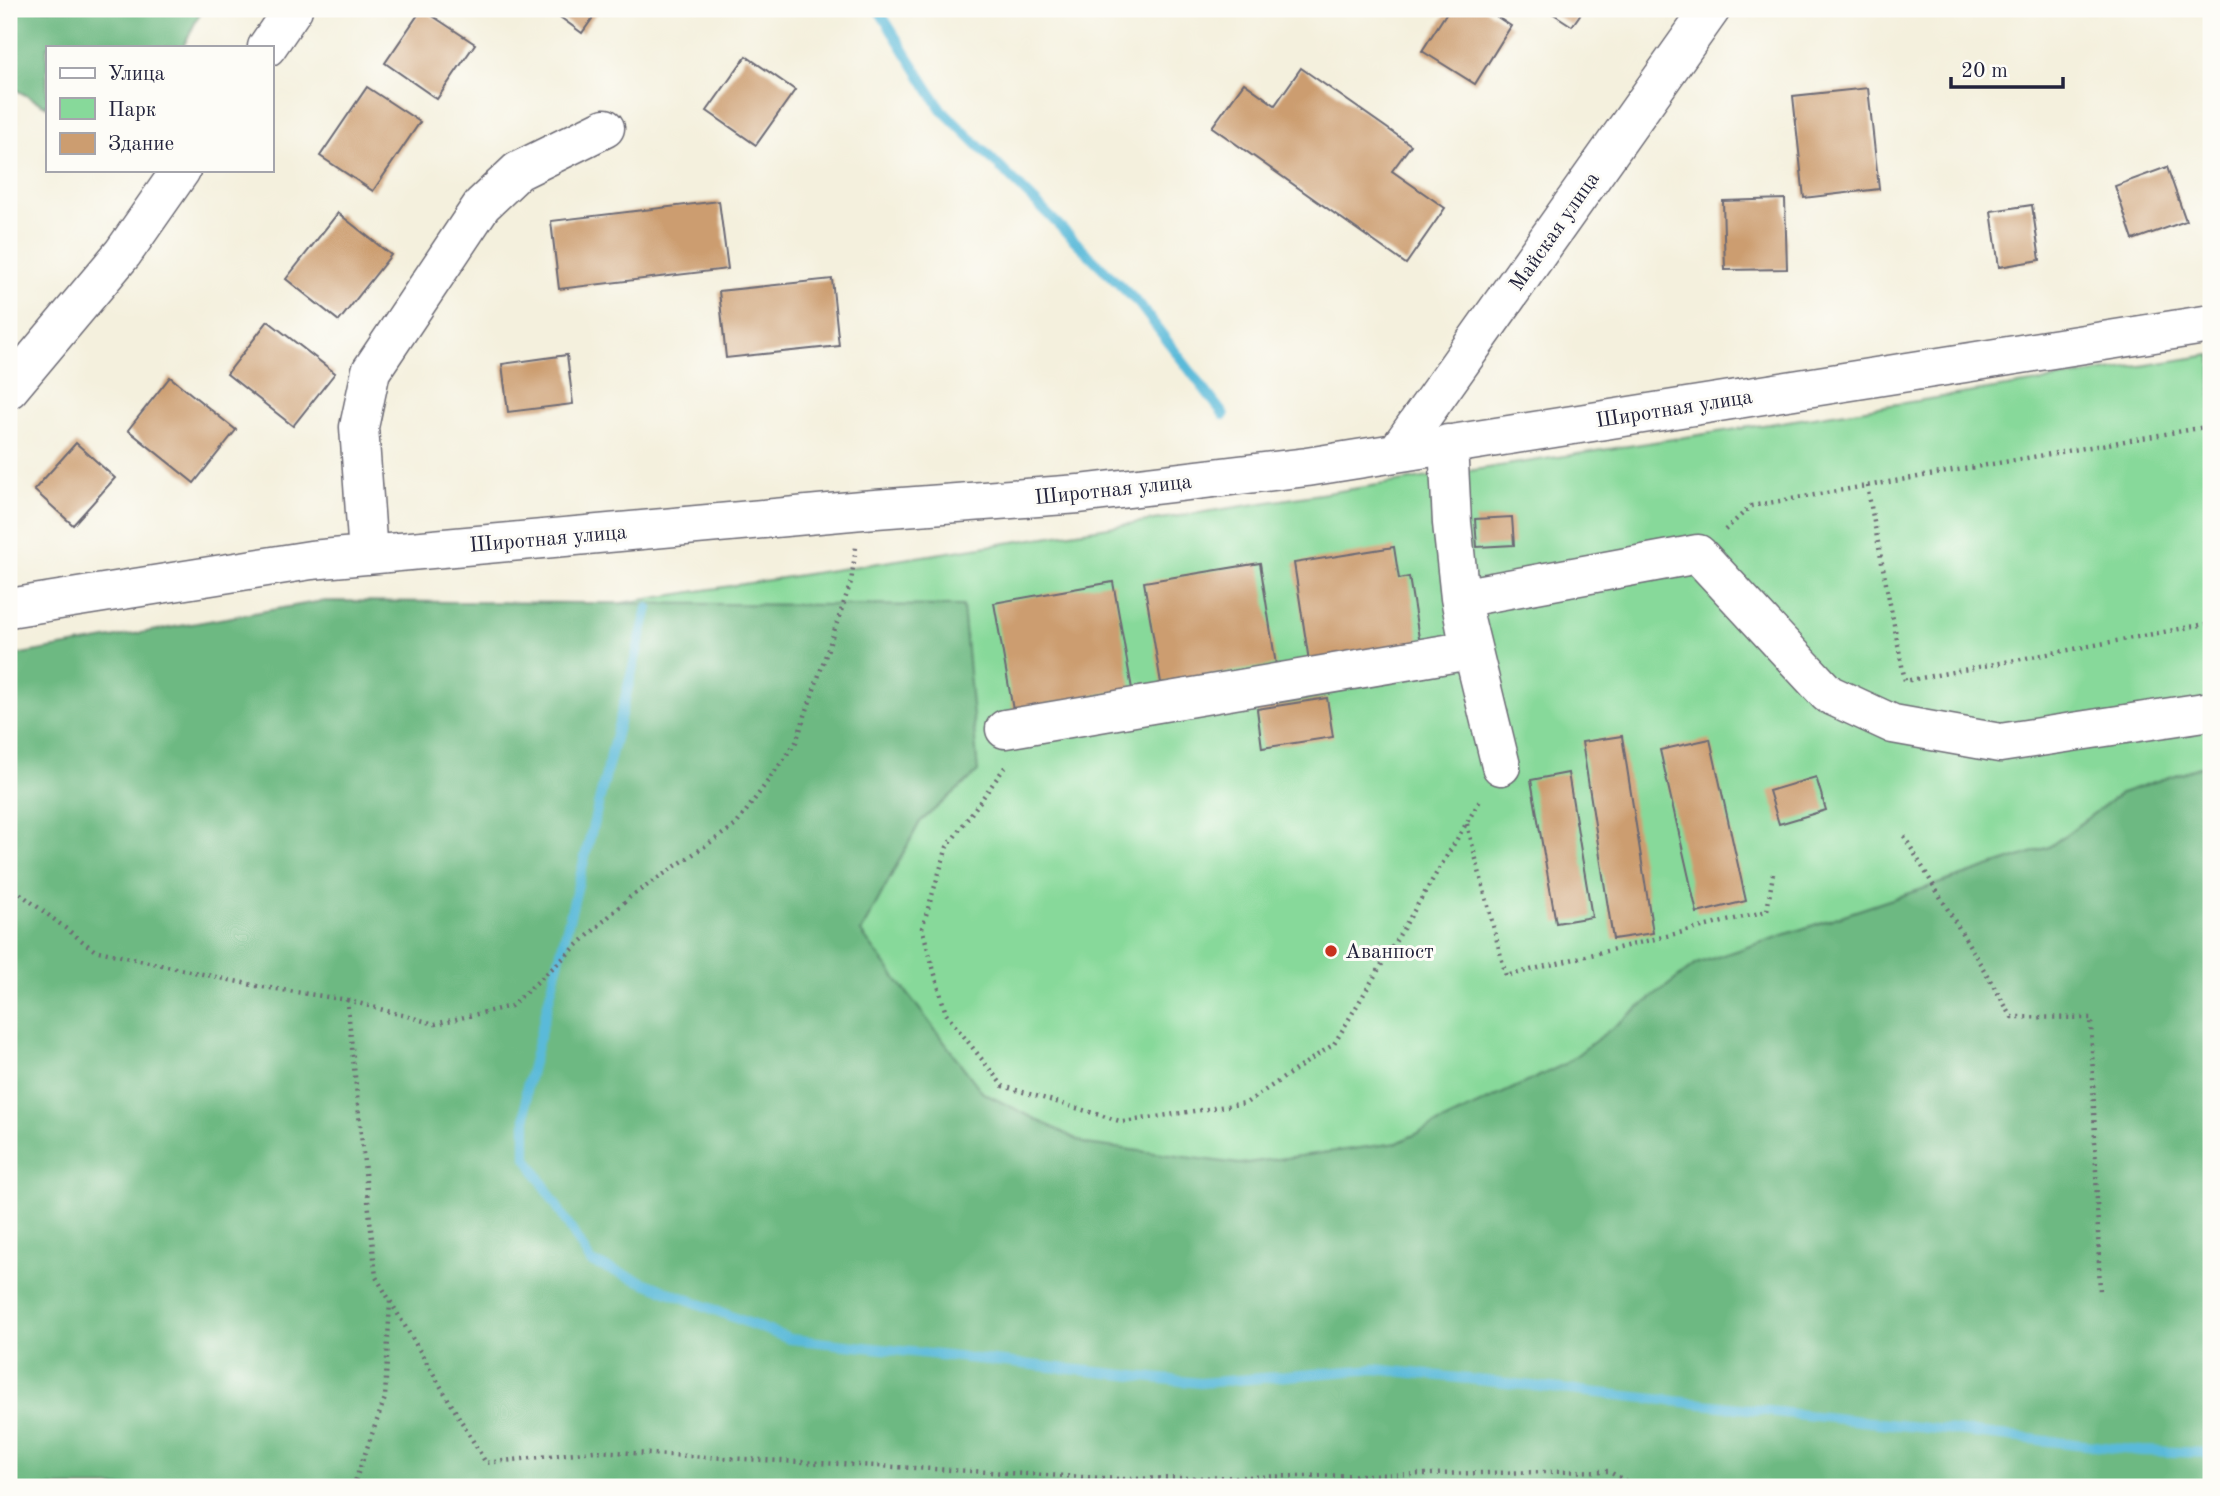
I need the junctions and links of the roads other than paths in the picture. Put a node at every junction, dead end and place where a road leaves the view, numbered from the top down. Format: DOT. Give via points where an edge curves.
graph roads {
  1 [pos="293,9"];
  2 [pos="1711,9"];
  3 [pos="268,46"];
  4 [pos="605,128"];
  5 [pos="180,172"];
  6 [pos="2211,324"];
  7 [pos="9,389"];
  8 [pos="1448,444"];
  9 [pos="1397,453"];
  10 [pos="368,555"];
  11 [pos="1460,598"];
  12 [pos="9,608"];
  13 [pos="2211,711"];
  14 [pos="1005,729"];
  15 [pos="1501,766"];
  1 -- 3 [label="street"];
  2 -- 9 [label="street, Майская улица"];
  4 -- 10 [label="street" via="518,171 482,205 372,372 359,427"];
  5 -- 7 [label="street" via="123,253"];
  6 -- 8 [label="street, Широтная улица"];
  8 -- 9 [label="street, Широтная улица"];
  8 -- 11 [label="street"];
  9 -- 10 [label="street, Широтная улица" via="1079,494"];
  10 -- 12 [label="street, Широтная улица"];
  11 -- 13 [label="street" via="1698,554 1828,694 1893,724 2000,743"];
  11 -- 14 [label="street" via="1470,650"];
  11 -- 15 [label="street"];
}
